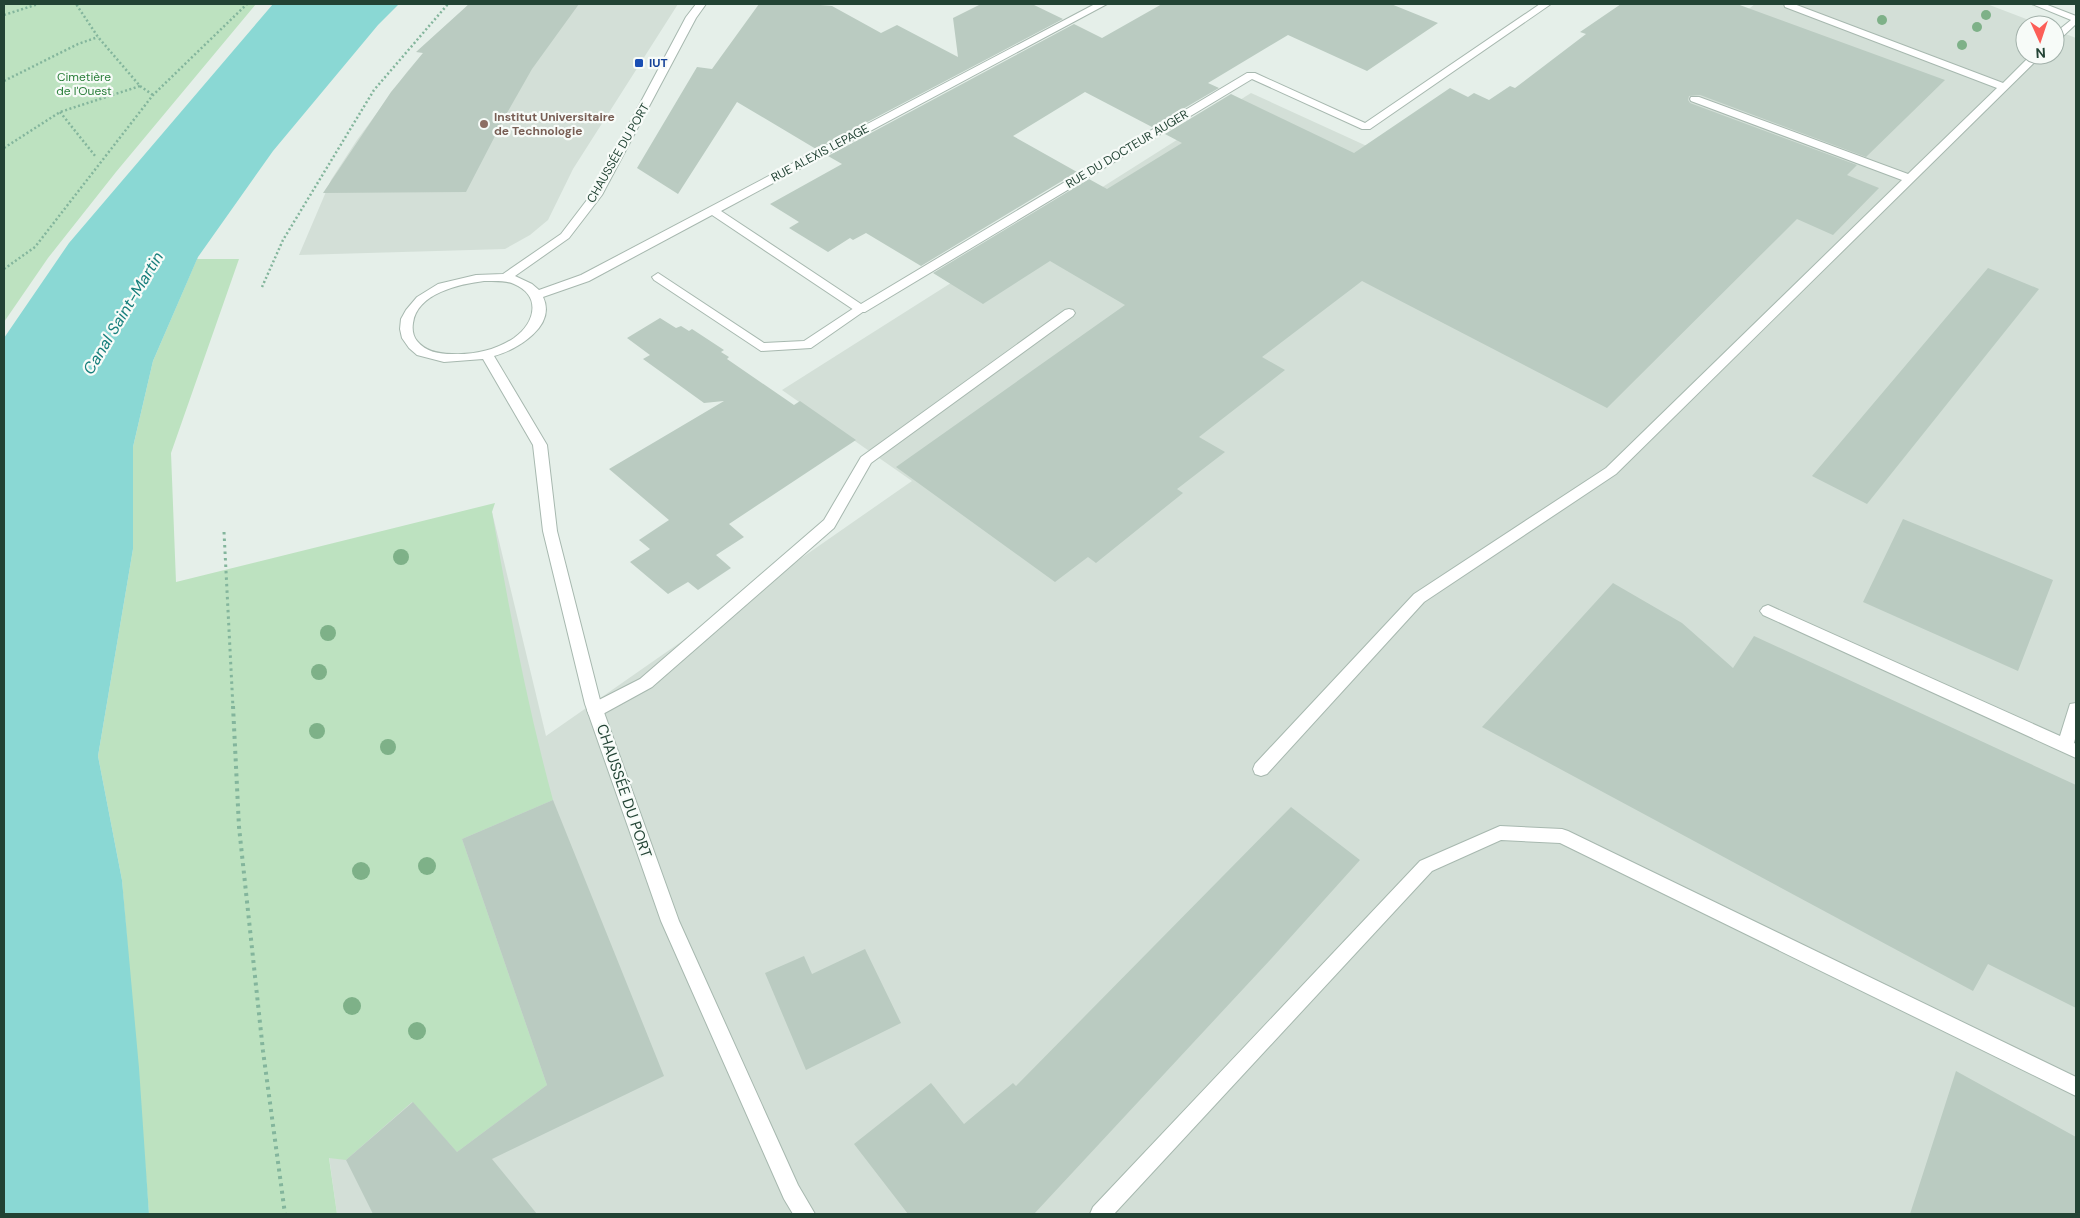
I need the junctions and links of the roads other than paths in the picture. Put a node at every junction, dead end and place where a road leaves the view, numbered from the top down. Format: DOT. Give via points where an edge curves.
graph roads {
  1 [pos="701,4"];
  2 [pos="1102,4"];
  3 [pos="1546,4"];
  4 [pos="2036,4"];
  5 [pos="1788,5"];
  6 [pos="2076,19"];
  7 [pos="2065,29"];
  8 [pos="2028,65"];
  9 [pos="2005,87"];
  10 [pos="1695,99"];
  11 [pos="1910,179"];
  12 [pos="712,210"];
  13 [pos="658,277"];
  14 [pos="505,278"];
  15 [pos="536,294"];
  16 [pos="861,310"];
  17 [pos="1069,313"];
  18 [pos="486,355"];
  19 [pos="1768,611"];
  20 [pos="2076,709"];
  21 [pos="595,710"];
  22 [pos="2070,749"];
  23 [pos="1260,768"];
  24 [pos="2076,1087"];
  25 [pos="805,1214"];
  26 [pos="1100,1214"];
  1 -- 14 [label="street, CHAUSSÉE DU PORT" via="691,17 598,193 564,236"];
  2 -- 12 [label="street, RUE ALEXIS LEPAGE"];
  3 -- 16 [label="street, RUE DU DOCTEUR AUGER" via="1366,127 1251,75"];
  4 -- 6 [label="street"];
  5 -- 9 [label="street"];
  6 -- 7 [label="street"];
  8 -- 9 [label="street"];
  9 -- 11 [label="street"];
  10 -- 11 [label="street"];
  11 -- 23 [label="street" via="1611,471 1419,598"];
  12 -- 15 [label="street, RUE ALEXIS LEPAGE" via="585,278"];
  12 -- 16 [label="street"];
  13 -- 16 [label="street" via="761,347 807,345"];
  14 -- 15 [label="street" via="524,284"];
  14 -- 18 [label="street" via="461,280 439,288 409,313 404,327 408,341 420,352 440,358"];
  15 -- 18 [label="street" via="540,305 532,328 505,348"];
  17 -- 21 [label="street" via="866,460 829,524 646,683"];
  18 -- 21 [label="street, CHAUSSÉE DU PORT" via="540,445 550,530"];
  19 -- 22 [label="street"];
  20 -- 22 [label="street"];
  21 -- 25 [label="street, CHAUSSÉE DU PORT" via="670,921 791,1192"];
  24 -- 26 [label="street" via="1562,836 1500,834 1426,866"];
}
